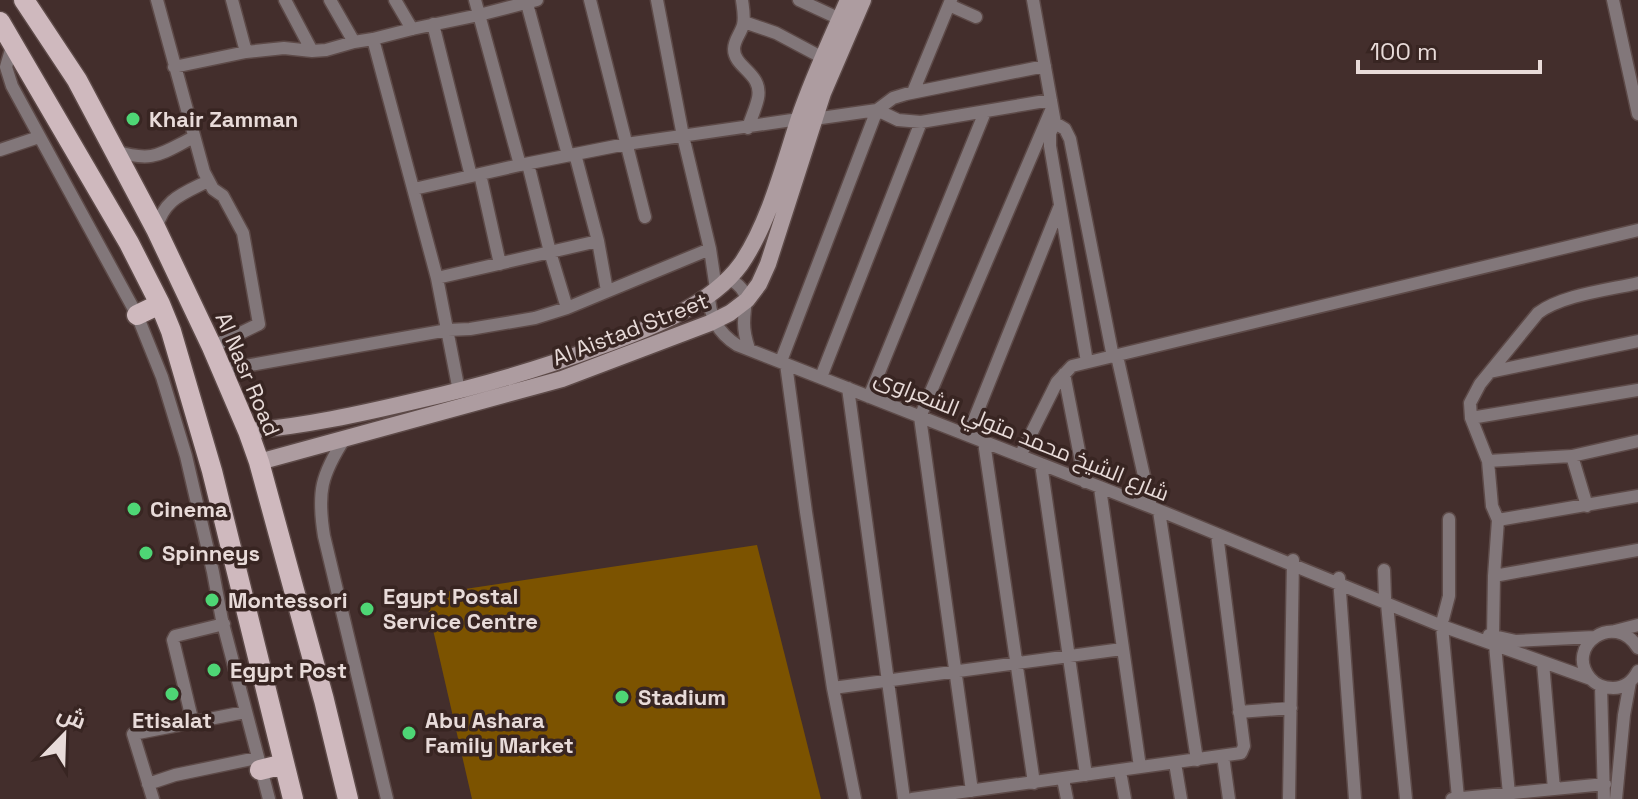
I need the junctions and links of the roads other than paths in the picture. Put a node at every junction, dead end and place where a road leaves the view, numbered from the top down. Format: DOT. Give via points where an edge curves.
graph roads {
  1 [pos="24,0"];
  2 [pos="157,0"];
  3 [pos="232,0"];
  4 [pos="285,0"];
  5 [pos="330,0"];
  6 [pos="395,0"];
  7 [pos="475,0"];
  8 [pos="590,0"];
  9 [pos="657,0"];
  10 [pos="742,0"];
  11 [pos="799,0"];
  12 [pos="848,0"];
  13 [pos="863,0"];
  14 [pos="1033,0"];
  15 [pos="1613,0"];
  16 [pos="530,1"];
  17 [pos="950,3"];
  18 [pos="479,15"];
  19 [pos="976,17"];
  20 [pos="840,19"];
  21 [pos="0,22"];
  22 [pos="744,22"];
  23 [pos="433,24"];
  24 [pos="412,29"];
  25 [pos="373,39"];
  26 [pos="354,42"];
  27 [pos="13,43"];
  28 [pos="312,51"];
  29 [pos="246,52"];
  30 [pos="823,58"];
  31 [pos="1045,66"];
  32 [pos="174,67"];
  33 [pos="77,80"];
  34 [pos="1635,86"];
  35 [pos="913,92"];
  36 [pos="46,100"];
  37 [pos="1052,104"];
  38 [pos="877,110"];
  39 [pos="985,112"];
  40 [pos="1638,114"];
  41 [pos="806,119"];
  42 [pos="921,122"];
  43 [pos="1055,123"];
  44 [pos="748,128"];
  45 [pos="103,129"];
  46 [pos="683,136"];
  47 [pos="39,137"];
  48 [pos="194,137"];
  49 [pos="71,143"];
  50 [pos="626,144"];
  51 [pos="0,150"];
  52 [pos="115,151"];
  53 [pos="571,155"];
  54 [pos="524,164"];
  55 [pos="475,175"];
  56 [pos="208,181"];
  57 [pos="414,189"];
  58 [pos="1059,207"];
  59 [pos="645,217"];
  60 [pos="156,229"];
  61 [pos="1638,230"];
  62 [pos="598,241"];
  63 [pos="710,249"];
  64 [pos="550,252"];
  65 [pos="500,264"];
  66 [pos="437,278"];
  67 [pos="1638,283"];
  68 [pos="718,287"];
  69 [pos="607,291"];
  70 [pos="747,299"];
  71 [pos="160,304"];
  72 [pos="567,308"];
  73 [pos="137,315"];
  74 [pos="715,321"];
  75 [pos="448,330"];
  76 [pos="1638,341"];
  77 [pos="212,347"];
  78 [pos="749,349"];
  79 [pos="1115,356"];
  80 [pos="1087,362"];
  81 [pos="784,363"];
  82 [pos="222,370"];
  83 [pos="1490,372"];
  84 [pos="1064,374"];
  85 [pos="821,377"];
  86 [pos="848,388"];
  87 [pos="1638,390"];
  88 [pos="459,391"];
  89 [pos="869,397"];
  90 [pos="920,417"];
  91 [pos="1471,418"];
  92 [pos="248,431"];
  93 [pos="968,435"];
  94 [pos="345,438"];
  95 [pos="1638,441"];
  96 [pos="984,442"];
  97 [pos="1020,456"];
  98 [pos="1572,456"];
  99 [pos="1488,461"];
  100 [pos="259,462"];
  101 [pos="1041,464"];
  102 [pos="1085,482"];
  103 [pos="1100,488"];
  104 [pos="1638,496"];
  105 [pos="1587,506"];
  106 [pos="1155,509"];
  107 [pos="1449,519"];
  108 [pos="1498,520"];
  109 [pos="1217,534"];
  110 [pos="1638,550"];
  111 [pos="1288,561"];
  112 [pos="1384,570"];
  113 [pos="1494,576"];
  114 [pos="1339,581"];
  115 [pos="1386,601"];
  116 [pos="1442,623"];
  117 [pos="224,624"];
  118 [pos="1638,625"];
  119 [pos="1615,631"];
  120 [pos="1594,637"];
  121 [pos="1494,641"];
  122 [pos="1638,648"];
  123 [pos="1122,649"];
  124 [pos="1068,657"];
  125 [pos="1543,663"];
  126 [pos="1016,664"];
  127 [pos="1638,671"];
  128 [pos="955,673"];
  129 [pos="888,682"];
  130 [pos="1630,682"];
  131 [pos="1596,683"];
  132 [pos="833,688"];
  133 [pos="1291,708"];
  134 [pos="245,712"];
  135 [pos="1239,712"];
  136 [pos="193,723"];
  137 [pos="1223,756"];
  138 [pos="1197,760"];
  139 [pos="1175,763"];
  140 [pos="259,764"];
  141 [pos="284,764"];
  142 [pos="1140,767"];
  143 [pos="1120,771"];
  144 [pos="1086,775"];
  145 [pos="1063,779"];
  146 [pos="1034,783"];
  147 [pos="148,784"];
  148 [pos="1605,784"];
  149 [pos="1554,789"];
  150 [pos="972,791"];
  151 [pos="1004,793"];
  152 [pos="1517,795"];
  153 [pos="939,797"];
  154 [pos="1474,798"];
  155 [pos="153,799"];
  156 [pos="269,799"];
  157 [pos="293,799"];
  158 [pos="348,799"];
  159 [pos="387,799"];
  160 [pos="855,799"];
  161 [pos="904,799"];
  162 [pos="912,799"];
  163 [pos="1067,799"];
  164 [pos="1125,799"];
  165 [pos="1181,799"];
  166 [pos="1229,799"];
  167 [pos="1289,799"];
  168 [pos="1355,799"];
  169 [pos="1406,799"];
  170 [pos="1455,799"];
  171 [pos="1604,799"];
  172 [pos="1616,799"];
  1 -- 33 [label="main road, Al Nasr Road"];
  2 -- 32 [label="street"];
  3 -- 29 [label="street"];
  4 -- 28 [label="street"];
  5 -- 26 [label="street"];
  6 -- 24 [label="street"];
  7 -- 18 [label="street"];
  8 -- 50 [label="street"];
  9 -- 46 [label="street"];
  10 -- 22 [label="street"];
  11 -- 20 [label="street"];
  12 -- 20 [label="main road, Al Aistad Street"];
  13 -- 41 [label="main road, Al Aistad Street"];
  14 -- 31 [label="street"];
  15 -- 34 [label="street"];
  16 -- 18 [label="street"];
  16 -- 53 [label="street"];
  17 -- 19 [label="street"];
  17 -- 35 [label="street"];
  18 -- 23 [label="street"];
  18 -- 54 [label="street"];
  20 -- 30 [label="main road, Al Aistad Street"];
  21 -- 27 [label="main road"];
  22 -- 30 [label="street"];
  22 -- 44 [label="street" via="734,53 758,88"];
  23 -- 24 [label="street"];
  23 -- 55 [label="street"];
  24 -- 25 [label="street"];
  25 -- 26 [label="street"];
  25 -- 57 [label="street"];
  26 -- 28 [label="street"];
  27 -- 36 [label="main road"];
  27 -- 47 [label="street" via="6,67"];
  28 -- 29 [label="street"];
  29 -- 32 [label="street"];
  30 -- 41 [label="main road, Al Aistad Street"];
  31 -- 35 [label="street"];
  31 -- 37 [label="street"];
  32 -- 48 [label="street"];
  33 -- 36 [label="main road" via="75,93 65,102"];
  33 -- 45 [label="main road, Al Nasr Road"];
  34 -- 40 [label="street"];
  35 -- 38 [label="street"];
  36 -- 49 [label="main road"];
  37 -- 39 [label="street"];
  37 -- 43 [label="street"];
  37 -- 90 [label="street"];
  38 -- 41 [label="street"];
  38 -- 42 [label="street" via="898,120"];
  38 -- 81 [label="street"];
  39 -- 42 [label="street"];
  39 -- 89 [label="street"];
  41 -- 44 [label="street"];
  41 -- 68 [label="main road, Al Aistad Street" via="748,252"];
  41 -- 70 [label="main road, Al Aistad Street" via="768,264"];
  42 -- 85 [label="street"];
  43 -- 58 [label="street" via="1049,139"];
  43 -- 79 [label="street" via="1070,139"];
  44 -- 46 [label="street"];
  45 -- 49 [label="main road" via="83,127"];
  45 -- 52 [label="main road, Al Nasr Road"];
  46 -- 50 [label="street"];
  46 -- 63 [label="street"];
  47 -- 51 [label="street"];
  47 -- 73 [label="street"];
  48 -- 52 [label="street" via="153,157"];
  48 -- 56 [label="street"];
  49 -- 71 [label="main road"];
  50 -- 53 [label="street"];
  50 -- 59 [label="street"];
  52 -- 60 [label="main road, Al Nasr Road"];
  53 -- 54 [label="street"];
  53 -- 62 [label="street"];
  54 -- 55 [label="street"];
  54 -- 64 [label="street"];
  55 -- 57 [label="street"];
  55 -- 65 [label="street"];
  56 -- 60 [label="street" via="173,199"];
  56 -- 77 [label="street" via="223,196 243,233 259,324"];
  57 -- 66 [label="street"];
  58 -- 80 [label="street"];
  58 -- 93 [label="street"];
  60 -- 77 [label="main road, Al Nasr Road"];
  61 -- 79 [label="street"];
  62 -- 64 [label="street"];
  62 -- 69 [label="street"];
  63 -- 68 [label="street"];
  63 -- 69 [label="street"];
  64 -- 65 [label="street"];
  64 -- 72 [label="street"];
  65 -- 66 [label="street"];
  66 -- 75 [label="street"];
  67 -- 83 [label="street" via="1550,304"];
  68 -- 70 [label="street" via="740,287"];
  68 -- 74 [label="street" via="710,307"];
  68 -- 88 [label="main road, Al Aistad Street" via="687,308 618,340"];
  69 -- 72 [label="street"];
  70 -- 74 [label="main road, Al Aistad Street"];
  70 -- 78 [label="street" via="744,330"];
  71 -- 73 [label="main road"];
  71 -- 141 [label="main road" via="212,471"];
  72 -- 75 [label="street" via="535,318"];
  73 -- 117 [label="street" via="186,456"];
  74 -- 78 [label="street, شارع الشيخ محمد متولي الشعراوى" via="726,338"];
  74 -- 94 [label="main road, Al Aistad Street" via="562,379"];
  75 -- 82 [label="street"];
  75 -- 88 [label="street"];
  76 -- 83 [label="street"];
  77 -- 82 [label="main road, Al Nasr Road"];
  78 -- 81 [label="street, شارع الشيخ محمد متولي الشعراوى"];
  79 -- 80 [label="street"];
  79 -- 106 [label="street"];
  80 -- 84 [label="street"];
  81 -- 85 [label="street, شارع الشيخ محمد متولي الشعراوى"];
  81 -- 132 [label="street"];
  82 -- 92 [label="main road, Al Nasr Road"];
  83 -- 91 [label="street" via="1470,403"];
  84 -- 97 [label="street"];
  84 -- 102 [label="street"];
  85 -- 86 [label="street, شارع الشيخ محمد متولي الشعراوى"];
  86 -- 89 [label="street, شارع الشيخ محمد متولي الشعراوى"];
  86 -- 129 [label="street"];
  87 -- 91 [label="street"];
  88 -- 92 [label="main road, Al Aistad Street" via="343,418"];
  89 -- 90 [label="street, شارع الشيخ محمد متولي الشعراوى"];
  90 -- 93 [label="street, شارع الشيخ محمد متولي الشعراوى"];
  90 -- 128 [label="street"];
  91 -- 99 [label="street"];
  92 -- 100 [label="main road, Al Nasr Road"];
  93 -- 96 [label="street, شارع الشيخ محمد متولي الشعراوى"];
  94 -- 100 [label="main road, Al Aistad Street"];
  94 -- 159 [label="street" via="329,467 319,507"];
  95 -- 98 [label="street"];
  96 -- 97 [label="street, شارع الشيخ محمد متولي الشعراوى"];
  96 -- 126 [label="street"];
  97 -- 101 [label="street, شارع الشيخ محمد متولي الشعراوى"];
  98 -- 99 [label="street"];
  98 -- 105 [label="street"];
  99 -- 108 [label="street"];
  100 -- 158 [label="main road, Al Nasr Road"];
  101 -- 102 [label="street, شارع الشيخ محمد متولي الشعراوى"];
  101 -- 124 [label="street"];
  102 -- 103 [label="street, شارع الشيخ محمد متولي الشعراوى"];
  103 -- 106 [label="street, شارع الشيخ محمد متولي الشعراوى"];
  103 -- 123 [label="street"];
  104 -- 105 [label="street"];
  105 -- 108 [label="street"];
  106 -- 109 [label="street, شارع الشيخ محمد متولي الشعراوى"];
  106 -- 138 [label="street"];
  107 -- 116 [label="street" via="1449,596"];
  108 -- 113 [label="street"];
  109 -- 111 [label="street, شارع الشيخ محمد متولي الشعراوى"];
  109 -- 135 [label="street"];
  110 -- 113 [label="street"];
  111 -- 114 [label="street, شارع الشيخ محمد متولي الشعراوى"];
  111 -- 133 [label="street"];
  112 -- 115 [label="street"];
  113 -- 121 [label="street"];
  114 -- 115 [label="street, شارع الشيخ محمد متولي الشعراوى"];
  114 -- 168 [label="street"];
  115 -- 116 [label="street, شارع الشيخ محمد متولي الشعراوى"];
  115 -- 169 [label="street"];
  116 -- 121 [label="street, شارع الشيخ محمد متولي الشعراوى"];
  116 -- 170 [label="street"];
  117 -- 134 [label="street"];
  117 -- 136 [label="street" via="173,640"];
  118 -- 119 [label="street, شارع الشيخ محمد متولي الشعراوى"];
  119 -- 120 [label="street, شارع الشيخ محمد متولي الشعراوى"];
  119 -- 122 [label="street"];
  120 -- 121 [label="street, شارع الشيخ محمد متولي الشعراوى"];
  120 -- 131 [label="street" via="1583,661"];
  121 -- 125 [label="street, شارع الشيخ محمد متولي الشعراوى"];
  121 -- 152 [label="street"];
  123 -- 124 [label="street"];
  123 -- 142 [label="street"];
  124 -- 126 [label="street"];
  124 -- 144 [label="street"];
  125 -- 131 [label="street, شارع الشيخ محمد متولي الشعراوى"];
  125 -- 149 [label="street"];
  126 -- 128 [label="street"];
  126 -- 146 [label="street"];
  127 -- 130 [label="street"];
  128 -- 129 [label="street"];
  128 -- 150 [label="street"];
  129 -- 132 [label="street"];
  129 -- 161 [label="street"];
  130 -- 131 [label="street" via="1616,688"];
  130 -- 172 [label="street"];
  131 -- 148 [label="street"];
  132 -- 160 [label="street"];
  133 -- 135 [label="street"];
  133 -- 167 [label="street"];
  134 -- 136 [label="street"];
  134 -- 140 [label="street"];
  135 -- 137 [label="street" via="1243,751"];
  136 -- 147 [label="street" via="133,734"];
  137 -- 138 [label="street"];
  137 -- 166 [label="street"];
  138 -- 139 [label="street"];
  139 -- 142 [label="street"];
  139 -- 165 [label="street"];
  140 -- 141 [label="main road"];
  140 -- 147 [label="street" via="175,775"];
  140 -- 156 [label="street"];
  141 -- 157 [label="main road"];
  142 -- 143 [label="street"];
  143 -- 144 [label="street"];
  143 -- 164 [label="street"];
  144 -- 145 [label="street"];
  145 -- 146 [label="street"];
  145 -- 163 [label="street"];
  146 -- 151 [label="street"];
  147 -- 155 [label="street"];
  148 -- 149 [label="street"];
  148 -- 171 [label="street"];
  149 -- 152 [label="street"];
  150 -- 151 [label="street"];
  150 -- 153 [label="street"];
  152 -- 154 [label="street"];
  153 -- 162 [label="street"];
  154 -- 170 [label="street"];
}
